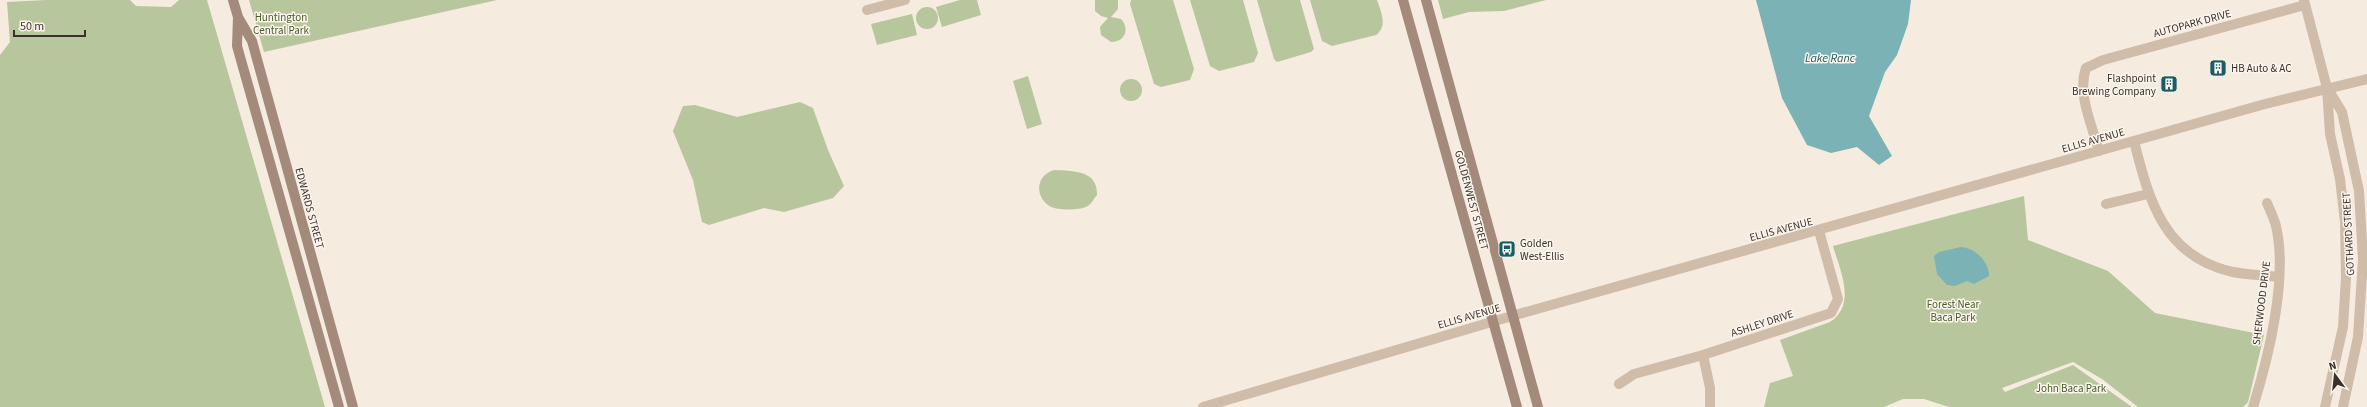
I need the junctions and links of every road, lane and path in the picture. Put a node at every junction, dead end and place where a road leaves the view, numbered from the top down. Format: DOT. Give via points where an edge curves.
graph roads {
  1 [pos="234,0"];
  2 [pos="905,0"];
  3 [pos="1403,0"];
  4 [pos="1426,0"];
  5 [pos="2305,2"];
  6 [pos="867,10"];
  7 [pos="238,17"];
  8 [pos="2367,79"];
  9 [pos="2327,88"];
  10 [pos="2134,142"];
  11 [pos="2099,151"];
  12 [pos="2148,194"];
  13 [pos="2267,203"];
  14 [pos="2106,204"];
  15 [pos="1819,230"];
  16 [pos="2279,277"];
  17 [pos="1512,316"];
  18 [pos="1493,322"];
  19 [pos="1703,355"];
  20 [pos="1619,384"];
  21 [pos="1230,403"];
  22 [pos="339,407"];
  23 [pos="353,407"];
  24 [pos="1203,407"];
  25 [pos="1517,407"];
  26 [pos="1538,407"];
  27 [pos="1710,407"];
  28 [pos="2253,407"];
  29 [pos="2326,407"];
  30 [pos="2343,407"];
  1 -- 7 [label="main road, EDWARDS STREET"];
  2 -- 6 [label="street"];
  3 -- 18 [label="main road, GOLDENWEST STREET"];
  4 -- 17 [label="main road, GOLDENWEST STREET"];
  5 -- 9 [label="street, GOTHARD STREET"];
  5 -- 11 [label="street, AUTOPARK DRIVE" via="2103,60 2086,68 2082,90"];
  7 -- 22 [label="main road, EDWARDS STREET" via="237,46"];
  7 -- 23 [label="main road, EDWARDS STREET" via="252,41"];
  8 -- 9 [label="street, ELLIS AVENUE"];
  9 -- 10 [label="street, ELLIS AVENUE"];
  9 -- 29 [label="street, GOTHARD STREET" via="2330,134 2340,179 2345,222 2346,278 2343,327"];
  9 -- 30 [label="street, GOTHARD STREET" via="2342,112 2358,191 2363,259 2358,337"];
  10 -- 11 [label="street, ELLIS AVENUE"];
  10 -- 12 [label="street"];
  11 -- 15 [label="street, ELLIS AVENUE"];
  12 -- 14 [label="street"];
  12 -- 16 [label="street" via="2162,224 2180,244 2202,262 2233,272"];
  13 -- 16 [label="street, SHERWOOD DRIVE" via="2276,224"];
  15 -- 17 [label="street, ELLIS AVENUE"];
  15 -- 19 [label="street, ASHLEY DRIVE" via="1838,299 1831,313"];
  16 -- 28 [label="street, SHERWOOD DRIVE" via="2272,329"];
  17 -- 18 [label="street, ELLIS AVENUE"];
  17 -- 26 [label="main road, GOLDENWEST STREET"];
  18 -- 21 [label="street, ELLIS AVENUE"];
  18 -- 25 [label="main road, GOLDENWEST STREET"];
  19 -- 20 [label="street, ASHLEY DRIVE" via="1634,374"];
  19 -- 27 [label="street" via="1710,388"];
  21 -- 24 [label="street, ELLIS AVENUE"];
}
